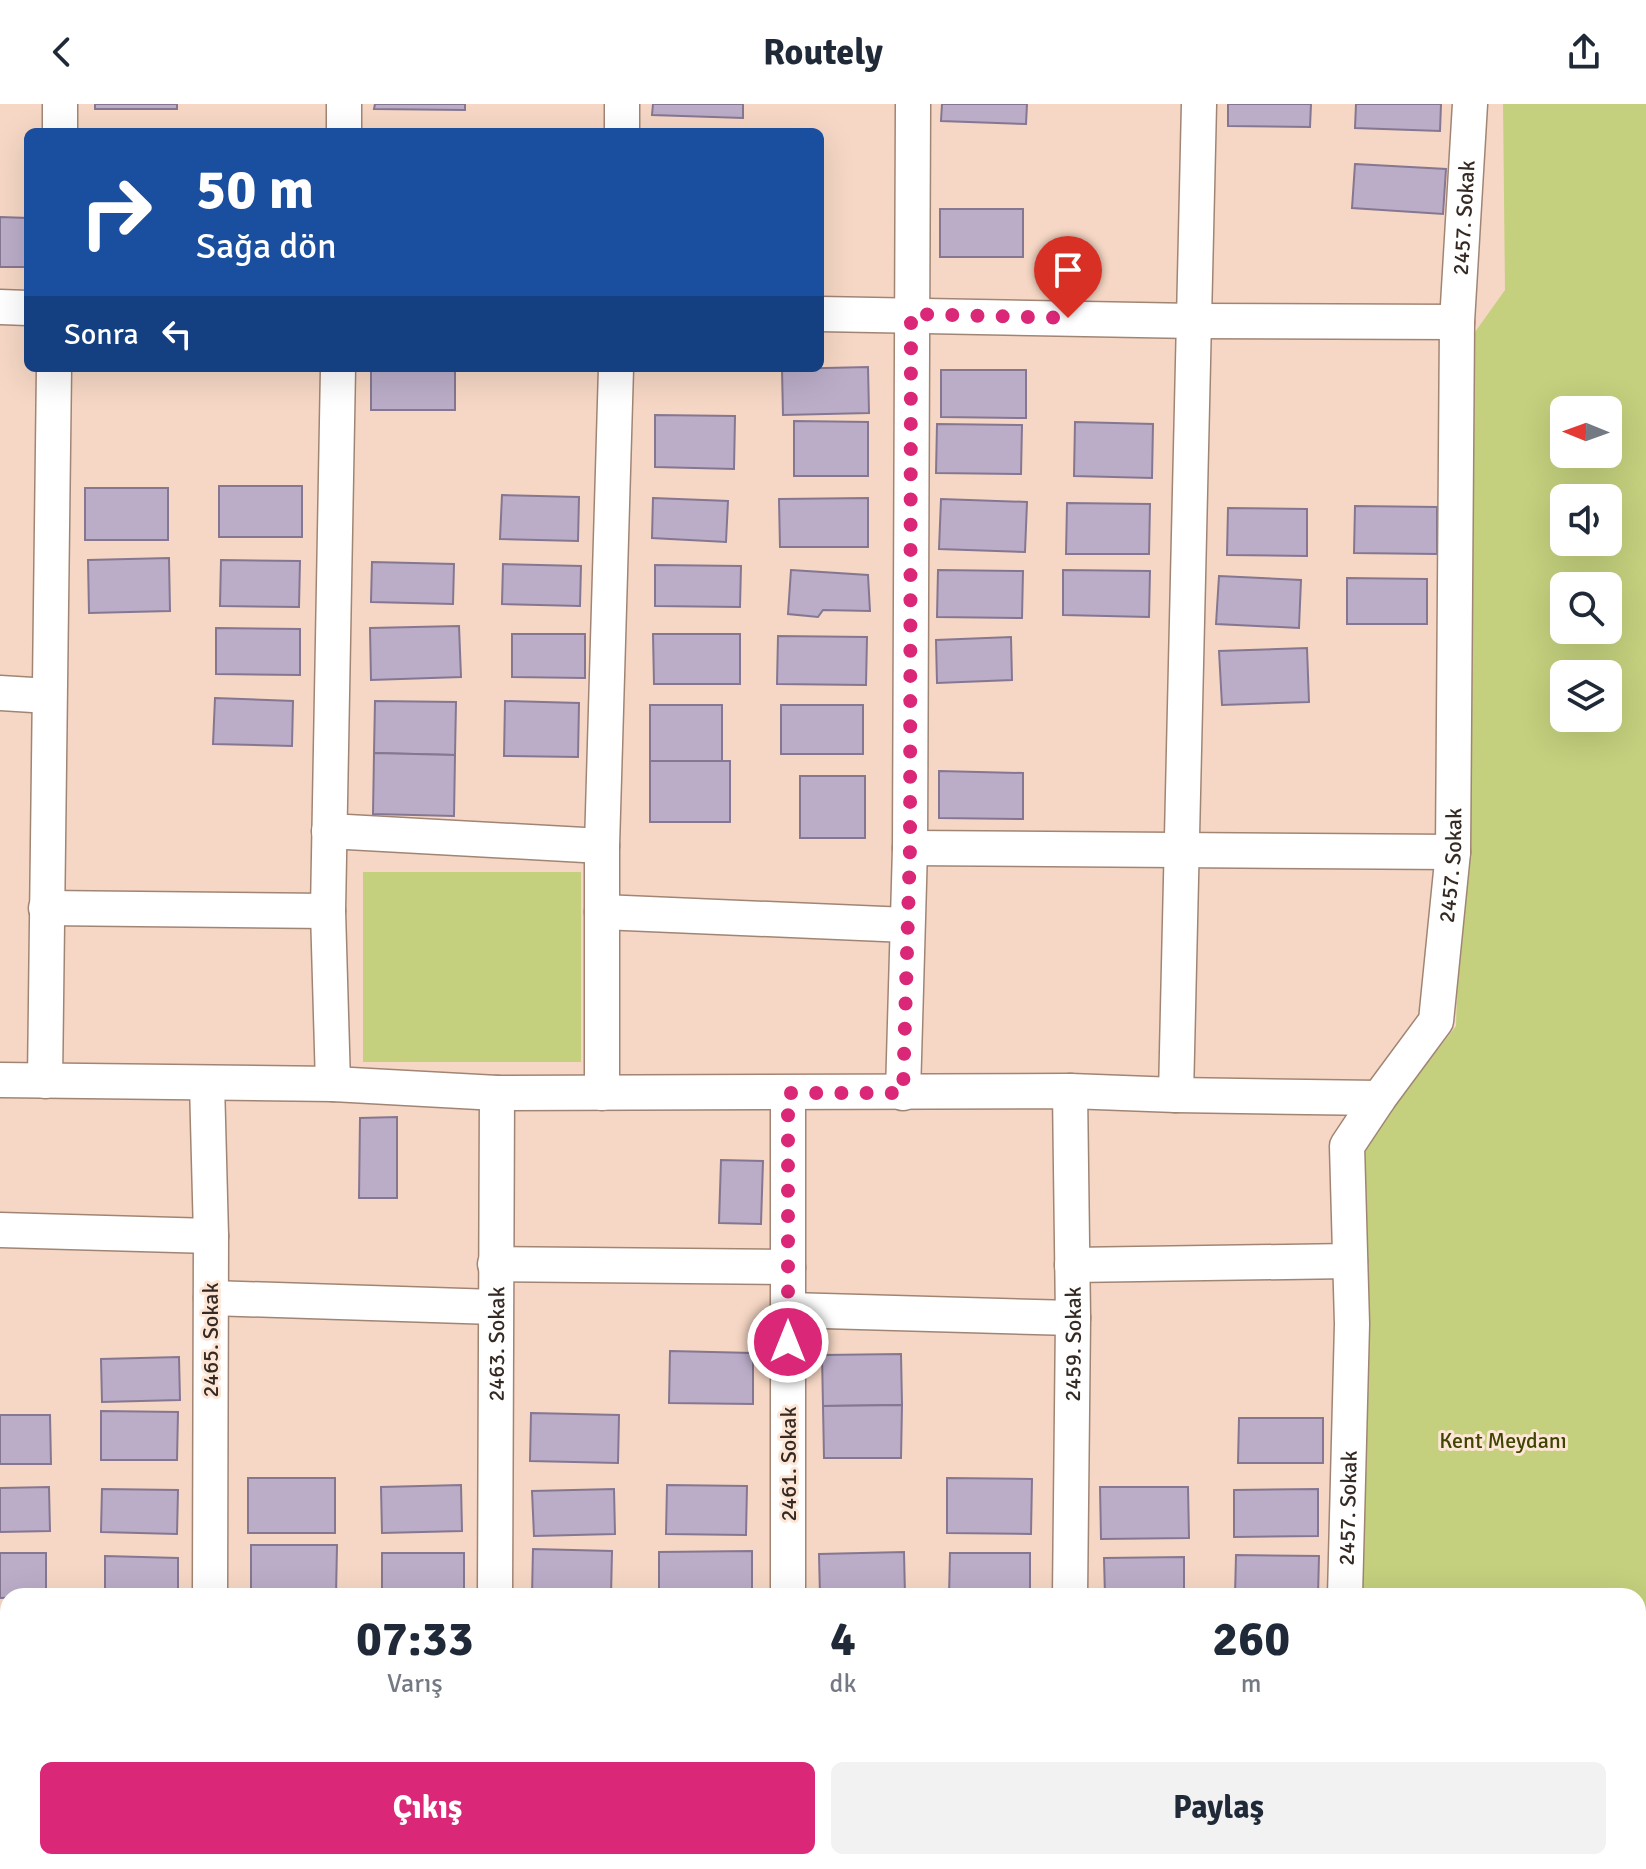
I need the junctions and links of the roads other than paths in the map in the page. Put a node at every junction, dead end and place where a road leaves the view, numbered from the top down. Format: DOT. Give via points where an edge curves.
graph roads {
  1 [pos="60,104"];
  2 [pos="344,104"];
  3 [pos="622,104"];
  4 [pos="913,104"];
  5 [pos="1199,104"];
  6 [pos="1470,104"];
  7 [pos="60,128"];
  8 [pos="344,128"];
  9 [pos="622,128"];
  10 [pos="0,307"];
  11 [pos="24,308"];
  12 [pos="824,314"];
  13 [pos="911,314"];
  14 [pos="1194,321"];
  15 [pos="1457,322"];
  16 [pos="54,372"];
  17 [pos="338,372"];
  18 [pos="616,372"];
  19 [pos="0,693"];
  20 [pos="49,696"];
  21 [pos="329,831"];
  22 [pos="602,846"];
  23 [pos="910,848"];
  24 [pos="1181,851"];
  25 [pos="1453,852"];
  26 [pos="46,908"];
  27 [pos="328,911"];
  28 [pos="602,912"];
  29 [pos="907,925"];
  30 [pos="0,1080"];
  31 [pos="45,1081"];
  32 [pos="207,1083"];
  33 [pos="333,1084"];
  34 [pos="1070,1091"];
  35 [pos="497,1093"];
  36 [pos="602,1093"];
  37 [pos="788,1093"];
  38 [pos="903,1093"];
  39 [pos="1176,1095"];
  40 [pos="1379,1098"];
  41 [pos="0,1230"];
  42 [pos="211,1236"];
  43 [pos="1350,1261"];
  44 [pos="495,1264"];
  45 [pos="1072,1265"];
  46 [pos="788,1267"];
  47 [pos="211,1298"];
  48 [pos="495,1307"];
  49 [pos="789,1310"];
  50 [pos="1073,1318"];
  51 [pos="210,1588"];
  52 [pos="495,1588"];
  53 [pos="788,1588"];
  54 [pos="1070,1588"];
  55 [pos="1345,1588"];
  1 -- 7 [label="street"];
  2 -- 8 [label="street"];
  3 -- 9 [label="street"];
  4 -- 13 [label="street"];
  5 -- 14 [label="street"];
  6 -- 15 [label="street, 2457. Sokak"];
  10 -- 11 [label="street"];
  12 -- 13 [label="street"];
  13 -- 14 [label="street"];
  13 -- 23 [label="street"];
  14 -- 15 [label="street"];
  14 -- 24 [label="street"];
  15 -- 25 [label="street, 2457. Sokak"];
  16 -- 20 [label="street"];
  17 -- 21 [label="street"];
  18 -- 22 [label="street"];
  19 -- 20 [label="street"];
  20 -- 26 [label="street"];
  21 -- 22 [label="street"];
  21 -- 27 [label="street"];
  22 -- 28 [label="street"];
  23 -- 24 [label="street"];
  23 -- 29 [label="street"];
  24 -- 25 [label="street"];
  24 -- 39 [label="street"];
  25 -- 40 [label="street, 2457. Sokak" via="1436,1021"];
  26 -- 27 [label="street"];
  26 -- 31 [label="street"];
  27 -- 33 [label="street"];
  28 -- 29 [label="street"];
  28 -- 36 [label="street"];
  29 -- 38 [label="street"];
  30 -- 31 [label="street"];
  31 -- 32 [label="street"];
  32 -- 33 [label="street"];
  32 -- 42 [label="street, 2465. Sokak"];
  33 -- 35 [label="street"];
  34 -- 38 [label="street"];
  34 -- 39 [label="street"];
  34 -- 45 [label="street, 2459. Sokak"];
  35 -- 36 [label="street"];
  35 -- 44 [label="street, 2463. Sokak"];
  36 -- 37 [label="street"];
  37 -- 38 [label="street"];
  37 -- 46 [label="street, 2461. Sokak"];
  39 -- 40 [label="street"];
  40 -- 43 [label="street, 2457. Sokak" via="1347,1146"];
  41 -- 42 [label="street"];
  42 -- 47 [label="street, 2465. Sokak"];
  43 -- 45 [label="street"];
  43 -- 55 [label="street, 2457. Sokak"];
  44 -- 46 [label="street"];
  44 -- 48 [label="street, 2463. Sokak"];
  45 -- 50 [label="street, 2459. Sokak"];
  46 -- 49 [label="street, 2461. Sokak"];
  47 -- 48 [label="street"];
  47 -- 51 [label="street, 2465. Sokak"];
  48 -- 52 [label="street, 2463. Sokak"];
  49 -- 50 [label="street"];
  49 -- 53 [label="street, 2461. Sokak"];
  50 -- 54 [label="street, 2459. Sokak"];
}
